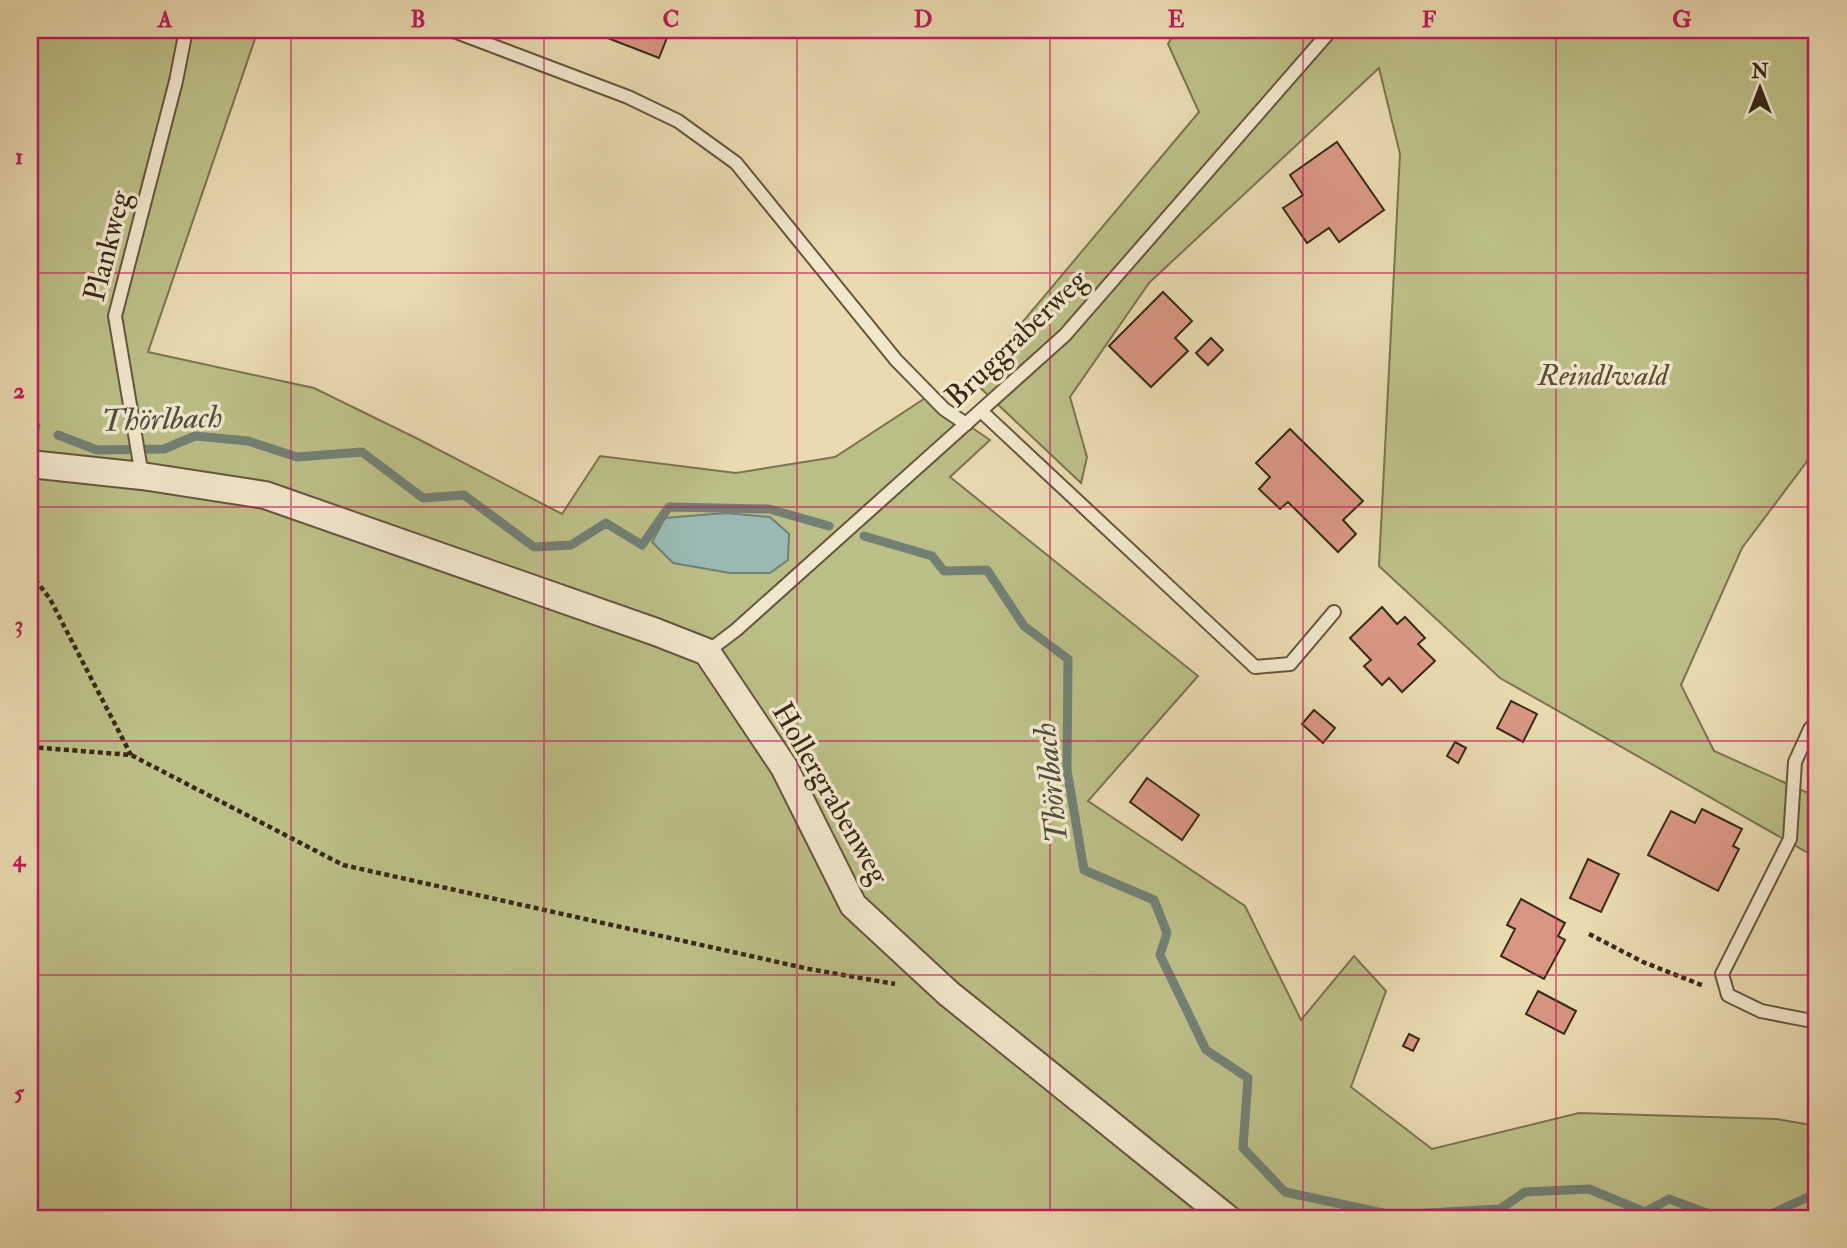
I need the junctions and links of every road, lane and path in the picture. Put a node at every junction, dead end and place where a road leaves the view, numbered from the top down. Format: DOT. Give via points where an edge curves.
graph roads {
  1 [pos="186,30"];
  2 [pos="451,30"];
  3 [pos="1331,30"];
  4 [pos="981,411"];
  5 [pos="966,424"];
  6 [pos="30,464"];
  7 [pos="142,477"];
  8 [pos="30,573"];
  9 [pos="1334,612"];
  10 [pos="707,653"];
  11 [pos="1817,721"];
  12 [pos="30,747"];
  13 [pos="131,755"];
  14 [pos="1589,934"];
  15 [pos="897,984"];
  16 [pos="1728,995"];
  17 [pos="1817,1022"];
  18 [pos="1227,1218"];
  1 -- 7 [label="lane, Plankweg" via="115,316"];
  2 -- 5 [label="lane" via="628,97 678,121 736,163 896,360 944,409"];
  3 -- 4 [label="lane, Bruggraberweg" via="1066,335"];
  4 -- 5 [label="lane, Bruggraberweg"];
  4 -- 9 [label="lane" via="1255,667 1290,664"];
  5 -- 10 [label="lane, Bruggraberweg"];
  6 -- 7 [label="street"];
  7 -- 10 [label="street" via="264,495"];
  8 -- 13 [label="path" via="50,599"];
  10 -- 18 [label="street, Hollergrabenweg" via="784,767 853,905 948,993"];
  11 -- 16 [label="lane" via="1795,762 1790,839 1722,974"];
  12 -- 13 [label="path"];
  13 -- 15 [label="path" via="342,865 809,969"];
  14 -- 16 [label="path"];
  16 -- 17 [label="lane" via="1761,1011"];
}
